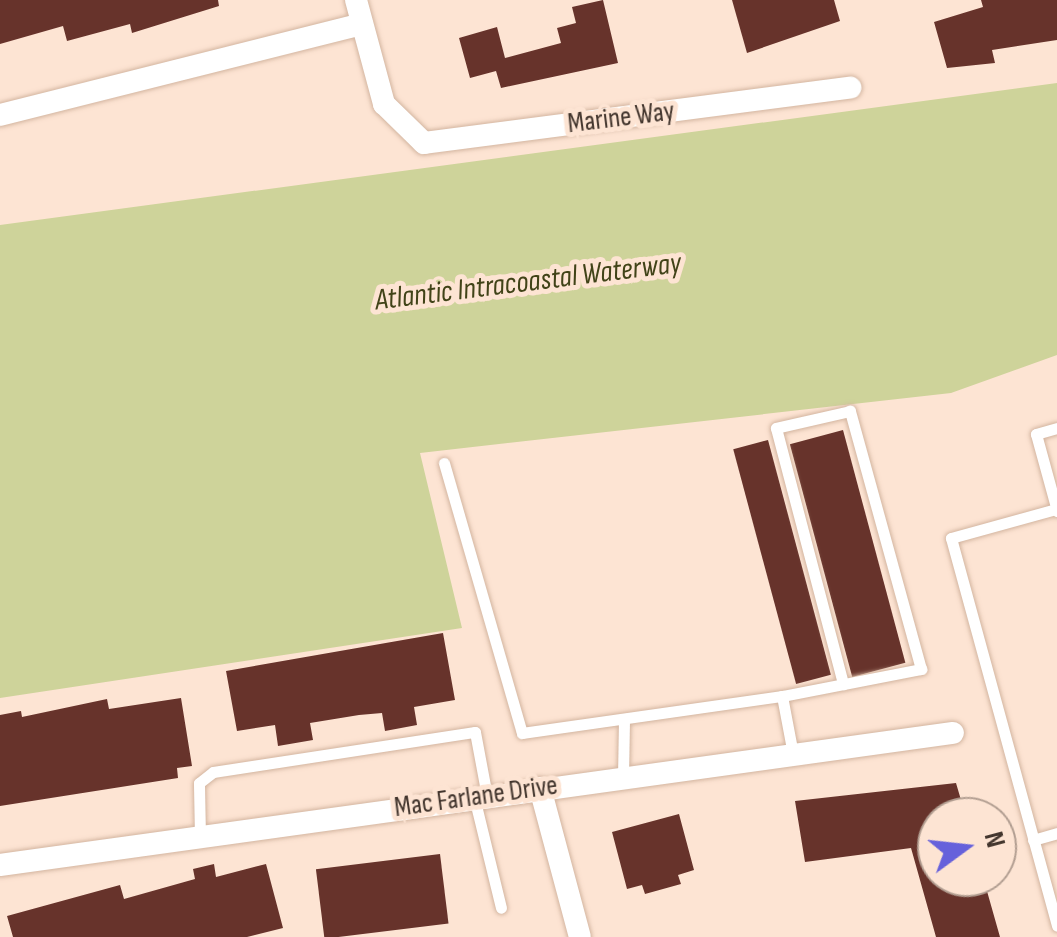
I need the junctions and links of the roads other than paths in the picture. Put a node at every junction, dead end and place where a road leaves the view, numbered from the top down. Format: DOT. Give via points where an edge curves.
graph roads {
  1 [pos="356,0"];
  2 [pos="362,24"];
  3 [pos="850,88"];
  4 [pos="0,114"];
  5 [pos="1057,428"];
  6 [pos="444,464"];
  7 [pos="1057,510"];
  8 [pos="843,684"];
  9 [pos="782,696"];
  10 [pos="624,719"];
  11 [pos="952,733"];
  12 [pos="793,754"];
  13 [pos="623,777"];
  14 [pos="540,788"];
  15 [pos="480,796"];
  16 [pos="1057,834"];
  17 [pos="200,837"];
  18 [pos="1033,840"];
  19 [pos="0,865"];
  20 [pos="501,908"];
  21 [pos="1057,926"];
  22 [pos="580,937"];
  1 -- 2 [label="street"];
  2 -- 3 [label="street, Marine Way" via="384,104 424,143"];
  2 -- 4 [label="street"];
  5 -- 7 [label="lane" via="1036,434"];
  6 -- 10 [label="lane" via="522,733"];
  7 -- 18 [label="lane" via="951,538"];
  8 -- 8 [label="lane" via="921,669 850,411 776,428"];
  8 -- 9 [label="lane"];
  9 -- 10 [label="lane"];
  9 -- 12 [label="lane"];
  10 -- 13 [label="lane"];
  11 -- 12 [label="street, Mac Farlane Drive"];
  12 -- 13 [label="street, Mac Farlane Drive"];
  13 -- 14 [label="street, Mac Farlane Drive"];
  14 -- 15 [label="street, Mac Farlane Drive"];
  14 -- 22 [label="street"];
  15 -- 17 [label="street, Mac Farlane Drive"];
  15 -- 17 [label="lane" via="475,732 213,772 199,783"];
  15 -- 20 [label="lane"];
  16 -- 18 [label="lane"];
  17 -- 19 [label="street, Mac Farlane Drive"];
  18 -- 21 [label="lane"];
}
